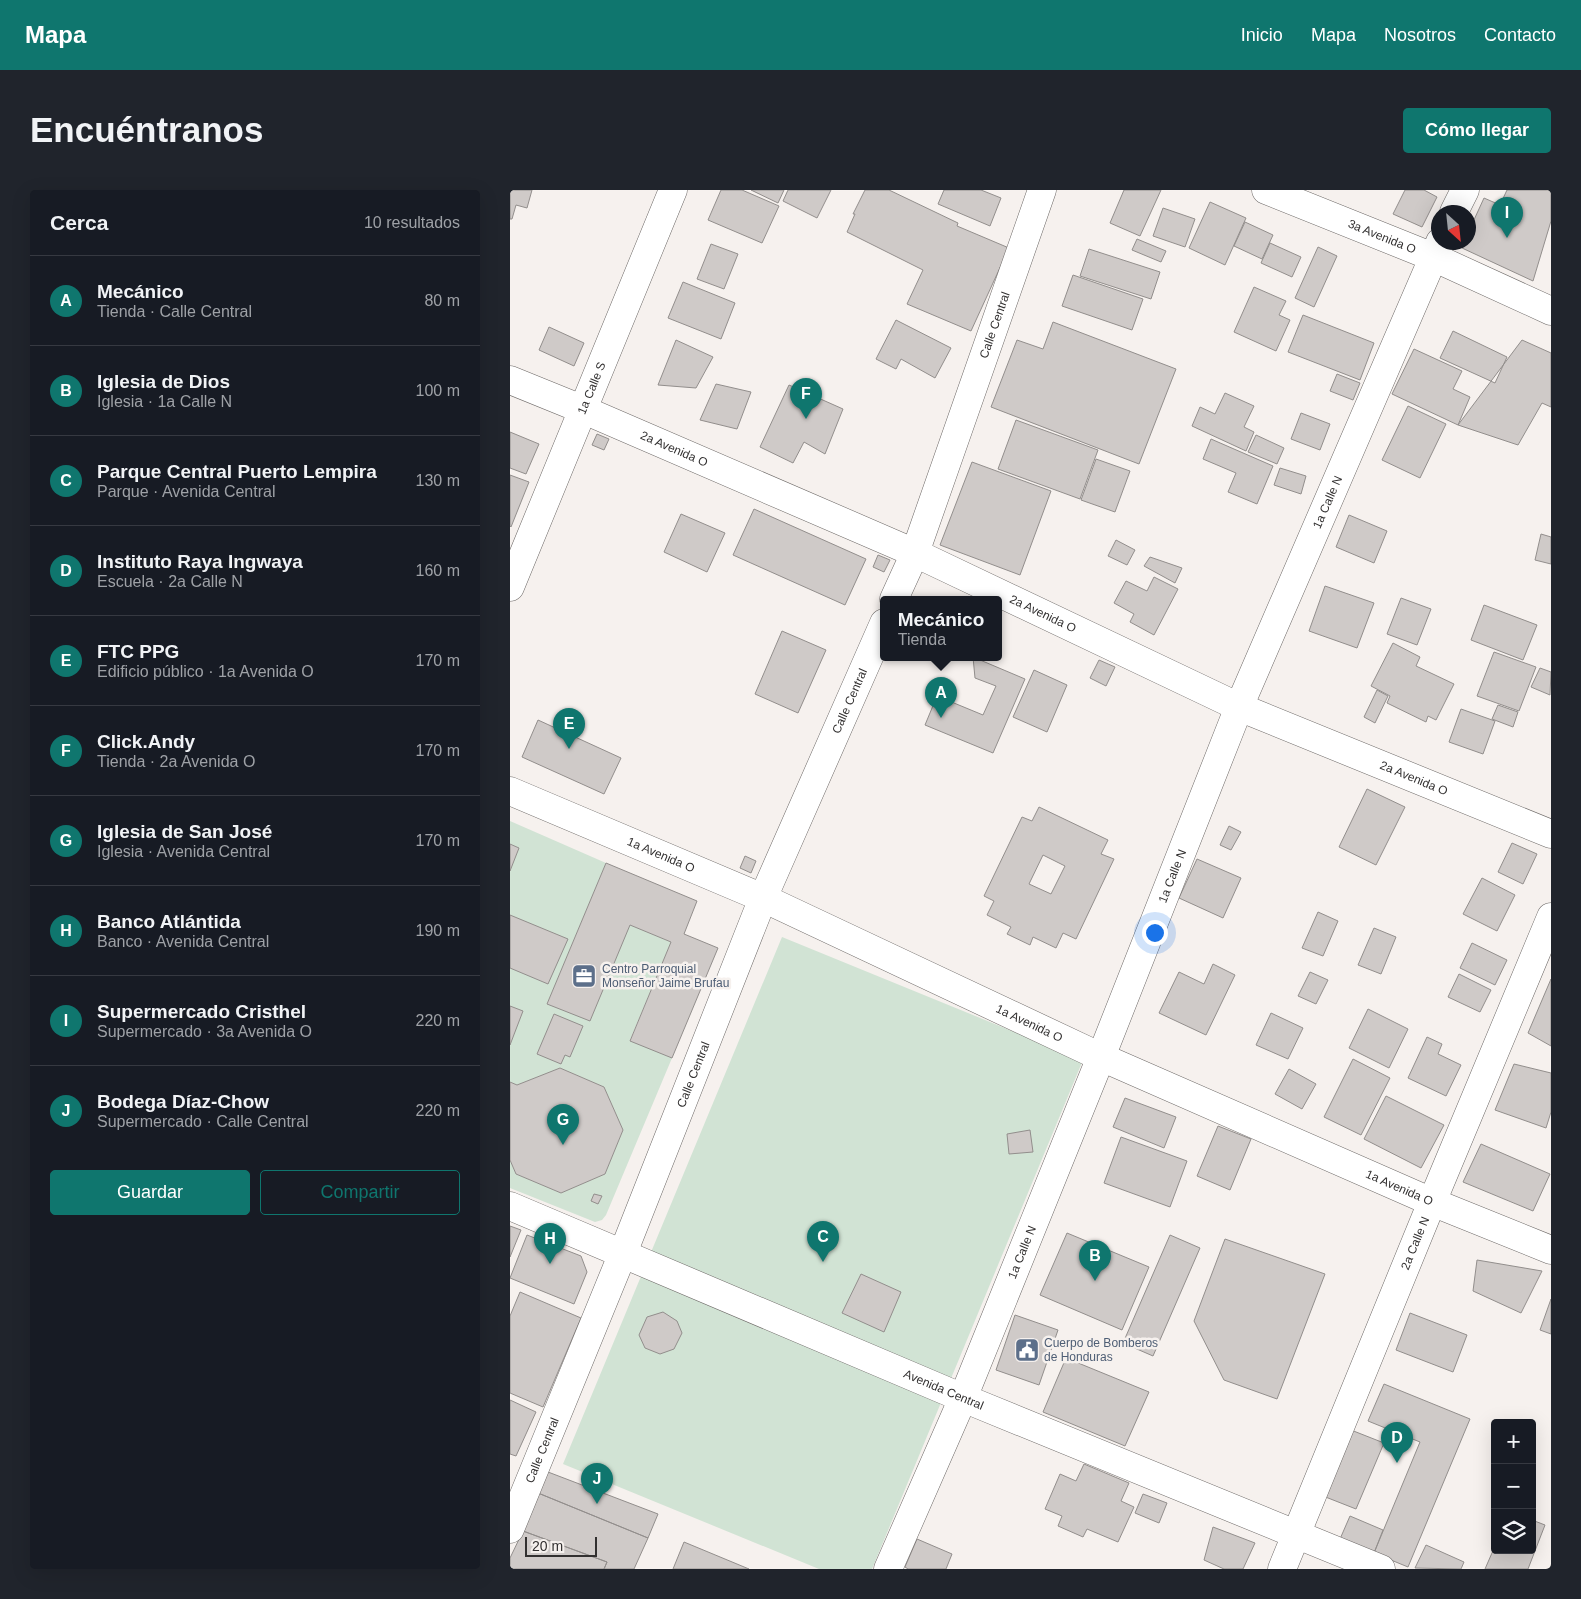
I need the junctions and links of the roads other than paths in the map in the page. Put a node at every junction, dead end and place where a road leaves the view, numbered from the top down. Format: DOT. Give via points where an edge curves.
graph roads {
  1 [pos="673,190"];
  2 [pos="1042,190"];
  3 [pos="1266,190"];
  4 [pos="1465,190"];
  5 [pos="1458,205"];
  6 [pos="1431,248"];
  7 [pos="1437,250"];
  8 [pos="1551,311"];
  9 [pos="510,380"];
  10 [pos="584,410"];
  11 [pos="914,552"];
  12 [pos="510,587"];
  13 [pos="895,596"];
  14 [pos="880,632"];
  15 [pos="1239,707"];
  16 [pos="510,791"];
  17 [pos="1551,834"];
  18 [pos="764,898"];
  19 [pos="1551,917"];
  20 [pos="1101,1057"];
  21 [pos="1432,1202"];
  22 [pos="510,1206"];
  23 [pos="1551,1250"];
  24 [pos="623,1253"];
  25 [pos="963,1398"];
  26 [pos="510,1529"];
  27 [pos="1296,1535"];
  28 [pos="888,1569"];
  29 [pos="1282,1569"];
  30 [pos="1381,1569"];
  1 -- 10 [label="street, 1a Calle S"];
  2 -- 11 [label="street, Calle Central"];
  3 -- 6 [label="street, 3a Avenida O"];
  4 -- 5 [label="street"];
  7 -- 8 [label="street, 3a Avenida O"];
  7 -- 15 [label="street, 1a Calle N"];
  9 -- 10 [label="street, 2a Avenida O"];
  10 -- 11 [label="street, 2a Avenida O"];
  10 -- 12 [label="street, 1a Calle S"];
  11 -- 13 [label="street, Calle Central"];
  11 -- 15 [label="street, 2a Avenida O"];
  14 -- 18 [label="street, Calle Central"];
  15 -- 17 [label="street, 2a Avenida O"];
  15 -- 20 [label="street, 1a Calle N"];
  16 -- 18 [label="street, 1a Avenida O"];
  18 -- 20 [label="street, 1a Avenida O"];
  18 -- 24 [label="street, Calle Central"];
  19 -- 21 [label="street, 2a Calle N"];
  20 -- 21 [label="street, 1a Avenida O"];
  20 -- 25 [label="street, 1a Calle N"];
  21 -- 23 [label="street, 1a Avenida O"];
  21 -- 27 [label="street, 2a Calle N"];
  22 -- 24 [label="street, Avenida Central"];
  24 -- 25 [label="street, Avenida Central"];
  24 -- 26 [label="street, Calle Central"];
  25 -- 27 [label="street, Avenida Central"];
  25 -- 28 [label="street, 1a Calle N"];
  27 -- 29 [label="street, 2a Calle N"];
  27 -- 30 [label="street, Avenida Central"];
}
